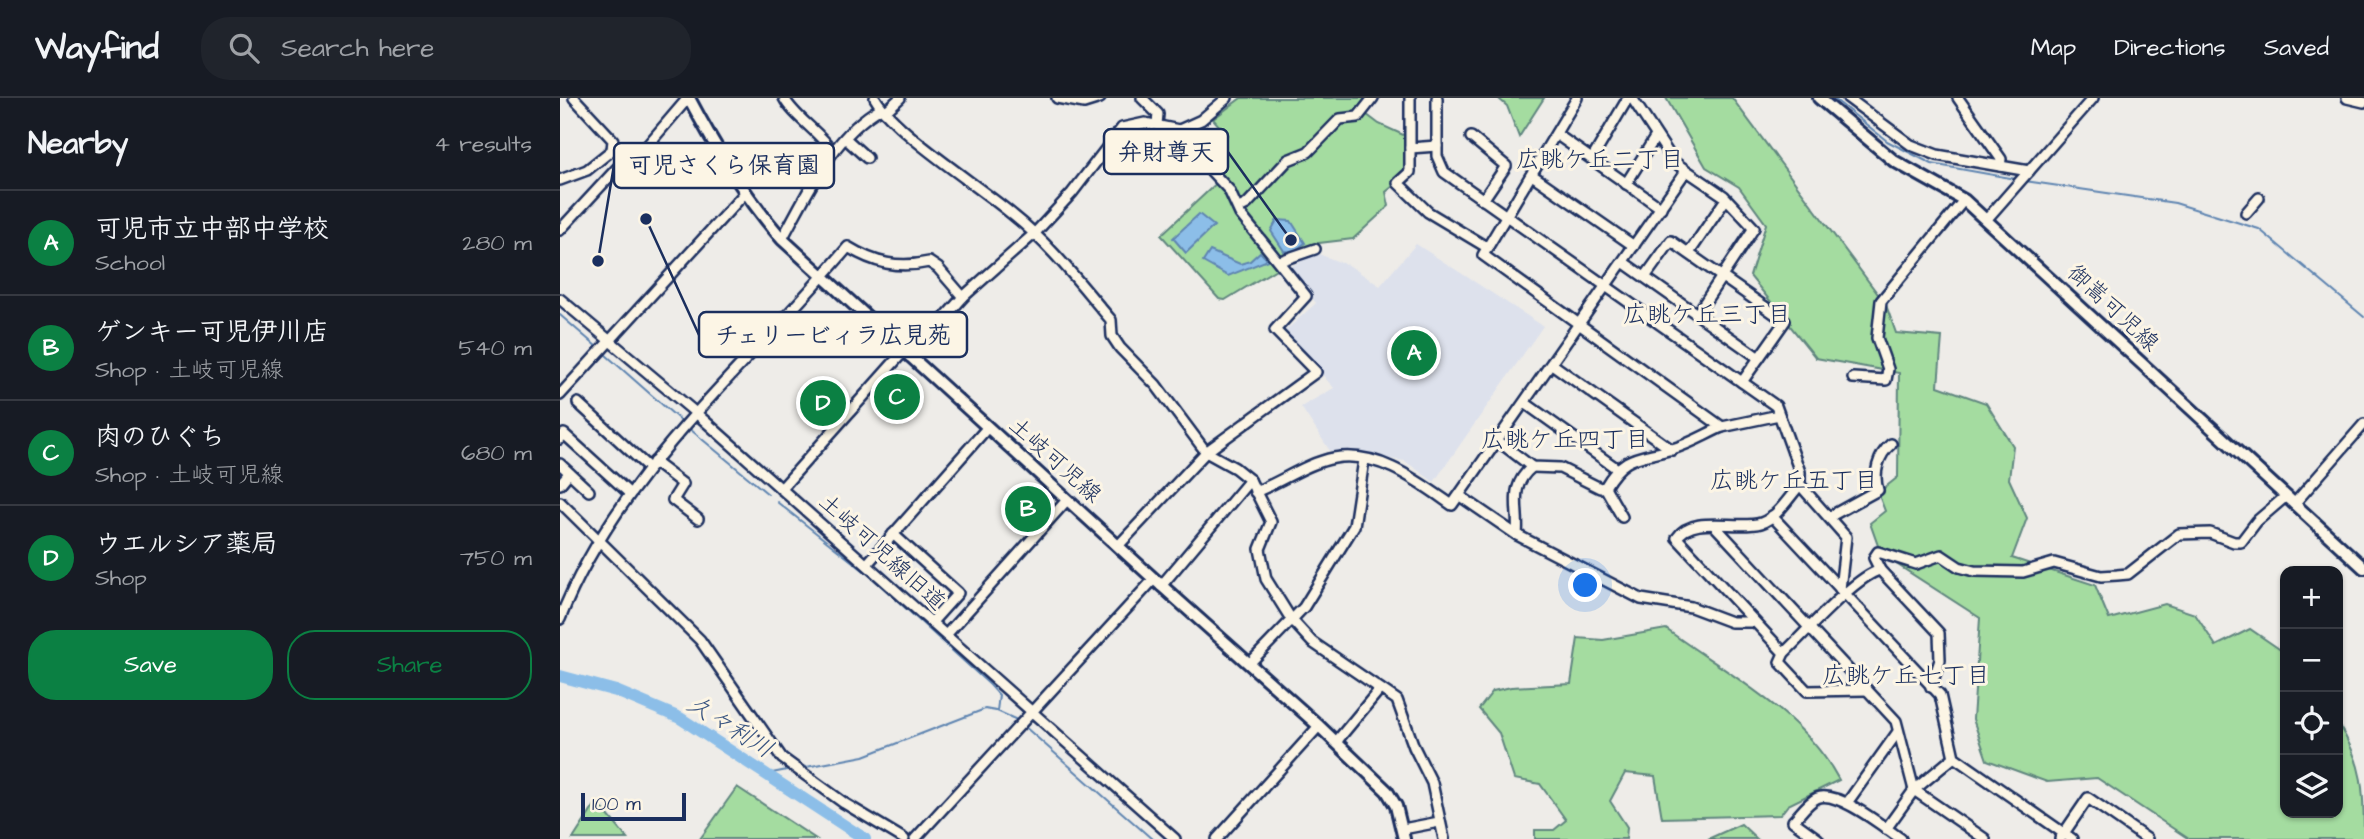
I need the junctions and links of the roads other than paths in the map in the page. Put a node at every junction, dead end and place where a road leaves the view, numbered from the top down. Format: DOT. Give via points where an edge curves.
graph roads {
  1 [pos="574,98"];
  2 [pos="688,98"];
  3 [pos="784,98"];
  4 [pos="875,98"];
  5 [pos="900,98"];
  6 [pos="1057,98"];
  7 [pos="1100,98"];
  8 [pos="1142,98"];
  9 [pos="1227,98"];
  10 [pos="1373,98"];
  11 [pos="1410,98"];
  12 [pos="1437,98"];
  13 [pos="1577,98"];
  14 [pos="1630,98"];
  15 [pos="1819,98"];
  16 [pos="1848,98"];
  17 [pos="1958,98"];
  18 [pos="2093,98"];
  19 [pos="2347,98"];
  20 [pos="2364,102"];
  21 [pos="883,110"];
  22 [pos="1157,124"];
  23 [pos="1179,130"];
  24 [pos="1556,134"];
  25 [pos="1471,136"];
  26 [pos="1656,136"];
  27 [pos="845,138"];
  28 [pos="1437,146"];
  29 [pos="1410,148"];
  30 [pos="610,152"];
  31 [pos="833,152"];
  32 [pos="867,158"];
  33 [pos="1592,159"];
  34 [pos="621,164"];
  35 [pos="2000,166"];
  36 [pos="1686,171"];
  37 [pos="1532,175"];
  38 [pos="2024,177"];
  39 [pos="560,180"];
  40 [pos="1626,184"];
  41 [pos="744,194"];
  42 [pos="2259,198"];
  43 [pos="1726,200"];
  44 [pos="1964,200"];
  45 [pos="1483,201"];
  46 [pos="1239,208"];
  47 [pos="1661,208"];
  48 [pos="2246,213"];
  49 [pos="1507,217"];
  50 [pos="1986,220"];
  51 [pos="560,230"];
  52 [pos="1035,233"];
  53 [pos="782,239"];
  54 [pos="1634,246"];
  55 [pos="1488,248"];
  56 [pos="1315,249"];
  57 [pos="1689,253"];
  58 [pos="1280,261"];
  59 [pos="1623,262"];
  60 [pos="823,277"];
  61 [pos="1645,277"];
  62 [pos="1722,277"];
  63 [pos="1606,286"];
  64 [pos="963,298"];
  65 [pos="560,299"];
  66 [pos="1697,314"];
  67 [pos="1579,325"];
  68 [pos="612,340"];
  69 [pos="907,354"];
  70 [pos="1759,358"];
  71 [pos="1552,364"];
  72 [pos="1853,378"];
  73 [pos="1742,382"];
  74 [pos="560,395"];
  75 [pos="578,403"];
  76 [pos="1525,403"];
  77 [pos="697,414"];
  78 [pos="1779,415"];
  79 [pos="2364,424"];
  80 [pos="988,427"];
  81 [pos="1723,427"];
  82 [pos="560,439"];
  83 [pos="1498,441"];
  84 [pos="1891,444"];
  85 [pos="1672,450"];
  86 [pos="1206,453"];
  87 [pos="1364,460"];
  88 [pos="560,464"];
  89 [pos="651,465"];
  90 [pos="1532,467"];
  91 [pos="1616,468"];
  92 [pos="569,473"];
  93 [pos="1250,480"];
  94 [pos="560,484"];
  95 [pos="1800,485"];
  96 [pos="1605,487"];
  97 [pos="781,489"];
  98 [pos="589,491"];
  99 [pos="1255,492"];
  100 [pos="629,493"];
  101 [pos="1460,496"];
  102 [pos="1067,500"];
  103 [pos="2289,501"];
  104 [pos="560,502"];
  105 [pos="1772,516"];
  106 [pos="1622,517"];
  107 [pos="1829,517"];
  108 [pos="698,519"];
  109 [pos="1714,525"];
  110 [pos="893,534"];
  111 [pos="1517,535"];
  112 [pos="599,537"];
  113 [pos="1118,546"];
  114 [pos="867,564"];
  115 [pos="2364,568"];
  116 [pos="1880,570"];
  117 [pos="1157,582"];
  118 [pos="1842,592"];
  119 [pos="560,619"];
  120 [pos="1291,619"];
  121 [pos="932,622"];
  122 [pos="1752,622"];
  123 [pos="1811,628"];
  124 [pos="946,635"];
  125 [pos="1784,653"];
  126 [pos="1249,664"];
  127 [pos="1931,687"];
  128 [pos="1380,689"];
  129 [pos="1867,690"];
  130 [pos="1030,717"];
  131 [pos="1320,726"];
  132 [pos="1897,733"];
  133 [pos="1336,742"];
  134 [pos="1954,757"];
  135 [pos="1914,790"];
  136 [pos="1847,803"];
  137 [pos="1439,822"];
  138 [pos="1886,829"];
  139 [pos="1403,834"];
  140 [pos="2065,837"];
  141 [pos="904,839"];
  142 [pos="915,839"];
  143 [pos="1175,839"];
  144 [pos="1217,839"];
  145 [pos="1444,839"];
  146 [pos="1818,839"];
  147 [pos="1901,839"];
  148 [pos="1985,839"];
  149 [pos="2147,839"];
  1 -- 30 [label="street" via="612,140"];
  2 -- 34 [label="street" via="629,167"];
  2 -- 41 [label="main road, 土岐可児線"];
  3 -- 31 [label="street"];
  4 -- 21 [label="street"];
  5 -- 21 [label="street"];
  6 -- 7 [label="street" via="1084,103"];
  8 -- 22 [label="street" via="1158,114"];
  9 -- 23 [label="street" via="1201,120"];
  10 -- 46 [label="street" via="1358,117 1340,119 1308,152 1288,160"];
  11 -- 29 [label="street"];
  12 -- 28 [label="street"];
  13 -- 24 [label="street"];
  14 -- 26 [label="street"];
  14 -- 33 [label="street"];
  15 -- 44 [label="main road, 御嵩可児線" via="1894,161"];
  16 -- 35 [label="street" via="1911,145 1937,155"];
  17 -- 35 [label="street" via="2001,159"];
  18 -- 38 [label="street"];
  19 -- 20 [label="street"];
  21 -- 27 [label="street"];
  21 -- 52 [label="street"];
  22 -- 23 [label="street"];
  22 -- 52 [label="street" via="1122,128"];
  23 -- 46 [label="street" via="1181,139 1229,190"];
  24 -- 33 [label="street"];
  24 -- 37 [label="street"];
  25 -- 45 [label="street" via="1506,166"];
  26 -- 36 [label="street"];
  26 -- 40 [label="street"];
  27 -- 31 [label="street"];
  27 -- 32 [label="street"];
  28 -- 29 [label="street"];
  28 -- 45 [label="street" via="1444,172"];
  29 -- 55 [label="street" via="1410,172 1398,183 1428,212"];
  30 -- 34 [label="street"];
  30 -- 39 [label="street" via="587,170"];
  31 -- 53 [label="street"];
  33 -- 40 [label="street"];
  34 -- 51 [label="street"];
  35 -- 38 [label="street"];
  36 -- 43 [label="street"];
  36 -- 47 [label="street"];
  37 -- 49 [label="street"];
  37 -- 54 [label="street"];
  38 -- 50 [label="street"];
  40 -- 47 [label="street"];
  41 -- 53 [label="main road, 土岐可児線"];
  41 -- 68 [label="street"];
  42 -- 48 [label="street"];
  43 -- 57 [label="street"];
  43 -- 62 [label="street" via="1754,231"];
  44 -- 50 [label="main road, 御嵩可児線"];
  44 -- 72 [label="street" via="1881,301 1877,338 1888,369 1886,380"];
  45 -- 49 [label="street"];
  46 -- 58 [label="street"];
  47 -- 54 [label="street"];
  49 -- 55 [label="street"];
  49 -- 63 [label="street"];
  50 -- 103 [label="main road, 御嵩可児線"];
  52 -- 64 [label="street"];
  52 -- 86 [label="street" via="1111,320 1116,342 1156,385"];
  53 -- 60 [label="main road, 土岐可児線"];
  54 -- 59 [label="street"];
  55 -- 67 [label="street" via="1483,256"];
  56 -- 58 [label="street"];
  57 -- 61 [label="street" via="1671,241"];
  57 -- 62 [label="street"];
  58 -- 86 [label="street" via="1306,296 1275,330 1316,372"];
  59 -- 61 [label="street"];
  59 -- 63 [label="street"];
  60 -- 64 [label="street" via="848,247 874,262 910,267 929,262"];
  60 -- 69 [label="main road, 土岐可児線"];
  60 -- 77 [label="street"];
  61 -- 66 [label="street"];
  62 -- 66 [label="street"];
  62 -- 70 [label="street" via="1785,321"];
  63 -- 67 [label="street"];
  63 -- 73 [label="street"];
  64 -- 69 [label="street"];
  65 -- 68 [label="street, 土岐可児線旧道"];
  66 -- 70 [label="street"];
  67 -- 71 [label="street"];
  67 -- 81 [label="street"];
  68 -- 74 [label="street"];
  68 -- 77 [label="street, 土岐可児線旧道"];
  69 -- 80 [label="main road, 土岐可児線"];
  69 -- 97 [label="street"];
  70 -- 73 [label="street"];
  71 -- 76 [label="street"];
  71 -- 85 [label="street"];
  73 -- 78 [label="street" via="1776,406"];
  75 -- 89 [label="street"];
  76 -- 83 [label="street"];
  76 -- 91 [label="street"];
  77 -- 89 [label="street"];
  77 -- 97 [label="street, 土岐可児線旧道"];
  78 -- 81 [label="street"];
  78 -- 95 [label="street" via="1800,472"];
  79 -- 103 [label="street"];
  80 -- 102 [label="main road, 土岐可児線"];
  80 -- 110 [label="street"];
  81 -- 85 [label="street"];
  82 -- 100 [label="street" via="564,434"];
  83 -- 90 [label="street"];
  83 -- 101 [label="street"];
  84 -- 107 [label="street" via="1874,477 1878,489"];
  85 -- 91 [label="street" via="1639,455"];
  86 -- 93 [label="street"];
  86 -- 113 [label="street"];
  87 -- 99 [label="street" via="1336,457"];
  87 -- 101 [label="street" via="1407,473 1452,505"];
  87 -- 120 [label="street" via="1354,526 1318,588"];
  88 -- 92 [label="street"];
  89 -- 100 [label="street"];
  89 -- 108 [label="street" via="683,484 673,500"];
  90 -- 96 [label="street" via="1560,468"];
  90 -- 111 [label="street" via="1520,478 1514,511"];
  91 -- 96 [label="street"];
  92 -- 94 [label="street"];
  92 -- 98 [label="street"];
  93 -- 99 [label="street"];
  93 -- 117 [label="street"];
  95 -- 105 [label="street"];
  95 -- 107 [label="street"];
  96 -- 106 [label="street"];
  97 -- 114 [label="street, 土岐可児線旧道"];
  99 -- 120 [label="street" via="1271,522 1260,549 1266,579"];
  100 -- 112 [label="street"];
  101 -- 111 [label="street"];
  102 -- 113 [label="main road, 土岐可児線"];
  102 -- 124 [label="street"];
  103 -- 115 [label="main road, 御嵩可児線"];
  103 -- 116 [label="street" via="2257,521 2241,541 2210,533 2179,534 2129,574 2101,576 2054,563 2014,573 1974,571 1941,555 1916,564 1878,552 1874,558"];
  104 -- 112 [label="street"];
  105 -- 109 [label="street" via="1749,524"];
  105 -- 118 [label="street"];
  107 -- 118 [label="street" via="1847,539"];
  109 -- 122 [label="street" via="1683,531 1678,542"];
  109 -- 123 [label="street"];
  110 -- 114 [label="street"];
  110 -- 121 [label="street" via="958,593"];
  111 -- 122 [label="street" via="1641,599 1691,607 1731,622"];
  112 -- 119 [label="street"];
  112 -- 141 [label="street" via="700,640 786,761"];
  113 -- 117 [label="main road, 土岐可児線"];
  114 -- 121 [label="street, 土岐可児線旧道"];
  116 -- 118 [label="street"];
  116 -- 127 [label="street" via="1939,633 1940,660"];
  117 -- 126 [label="main road, 土岐可児線"];
  117 -- 130 [label="street"];
  118 -- 123 [label="street"];
  118 -- 127 [label="street"];
  120 -- 126 [label="street"];
  120 -- 128 [label="street" via="1312,642"];
  121 -- 124 [label="street, 土岐可児線旧道"];
  122 -- 125 [label="street"];
  123 -- 125 [label="street"];
  123 -- 129 [label="street"];
  124 -- 130 [label="street, 土岐可児線旧道"];
  125 -- 129 [label="street" via="1780,663 1807,691"];
  126 -- 131 [label="main road, 土岐可児線"];
  127 -- 134 [label="street" via="1940,695"];
  128 -- 133 [label="street"];
  128 -- 137 [label="street" via="1397,700 1432,783"];
  129 -- 132 [label="street" via="1896,721"];
  130 -- 142 [label="street"];
  130 -- 143 [label="street, 土岐可児線旧道"];
  131 -- 133 [label="main road, 土岐可児線"];
  131 -- 144 [label="street"];
  132 -- 135 [label="street"];
  132 -- 136 [label="street"];
  133 -- 139 [label="main road, 土岐可児線" via="1387,791"];
  134 -- 135 [label="street"];
  134 -- 140 [label="street"];
  135 -- 138 [label="street"];
  135 -- 148 [label="street"];
  136 -- 138 [label="street"];
  136 -- 146 [label="street" via="1816,798 1793,821"];
  137 -- 139 [label="street"];
  137 -- 145 [label="street"];
  138 -- 147 [label="street"];
  140 -- 149 [label="street" via="2088,798"];
}
